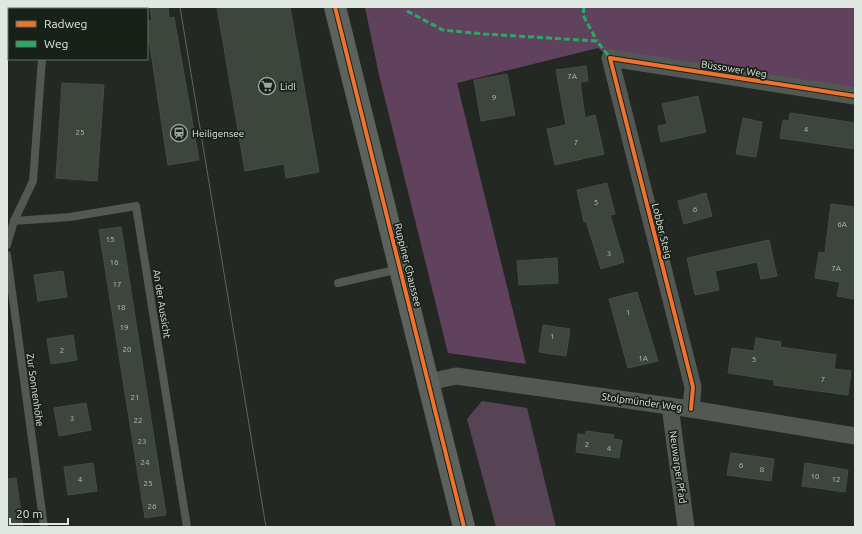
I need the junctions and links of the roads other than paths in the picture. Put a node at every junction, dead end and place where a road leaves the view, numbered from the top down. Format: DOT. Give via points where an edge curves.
graph roads {
  1 [pos="335,7"];
  2 [pos="610,58"];
  3 [pos="42,60"];
  4 [pos="855,96"];
  5 [pos="14,221"];
  6 [pos="7,245"];
  7 [pos="7,255"];
  8 [pos="400,268"];
  9 [pos="338,283"];
  10 [pos="429,382"];
  11 [pos="670,406"];
  12 [pos="691,409"];
  13 [pos="855,436"];
  14 [pos="44,527"];
  15 [pos="187,527"];
  16 [pos="464,527"];
  17 [pos="686,527"];
  1 -- 8 [label="main road, Ruppiner Chaussee"];
  2 -- 4 [label="street, Büssower Weg"];
  2 -- 12 [label="street, Lobber Steig" via="693,388"];
  3 -- 5 [label="lane" via="33,181"];
  5 -- 6 [label="lane"];
  5 -- 15 [label="lane, An der Aussicht" via="70,217 136,206"];
  7 -- 14 [label="lane, Zur Sonnenhöhe"];
  8 -- 9 [label="lane"];
  8 -- 10 [label="main road, Ruppiner Chaussee"];
  10 -- 11 [label="street, Stolpmünder Weg" via="456,376"];
  10 -- 16 [label="main road, Ruppiner Chaussee"];
  11 -- 12 [label="street, Stolpmünder Weg"];
  11 -- 17 [label="street, Neuwarper Pfad"];
  12 -- 13 [label="street, Stolpmünder Weg"];
}
